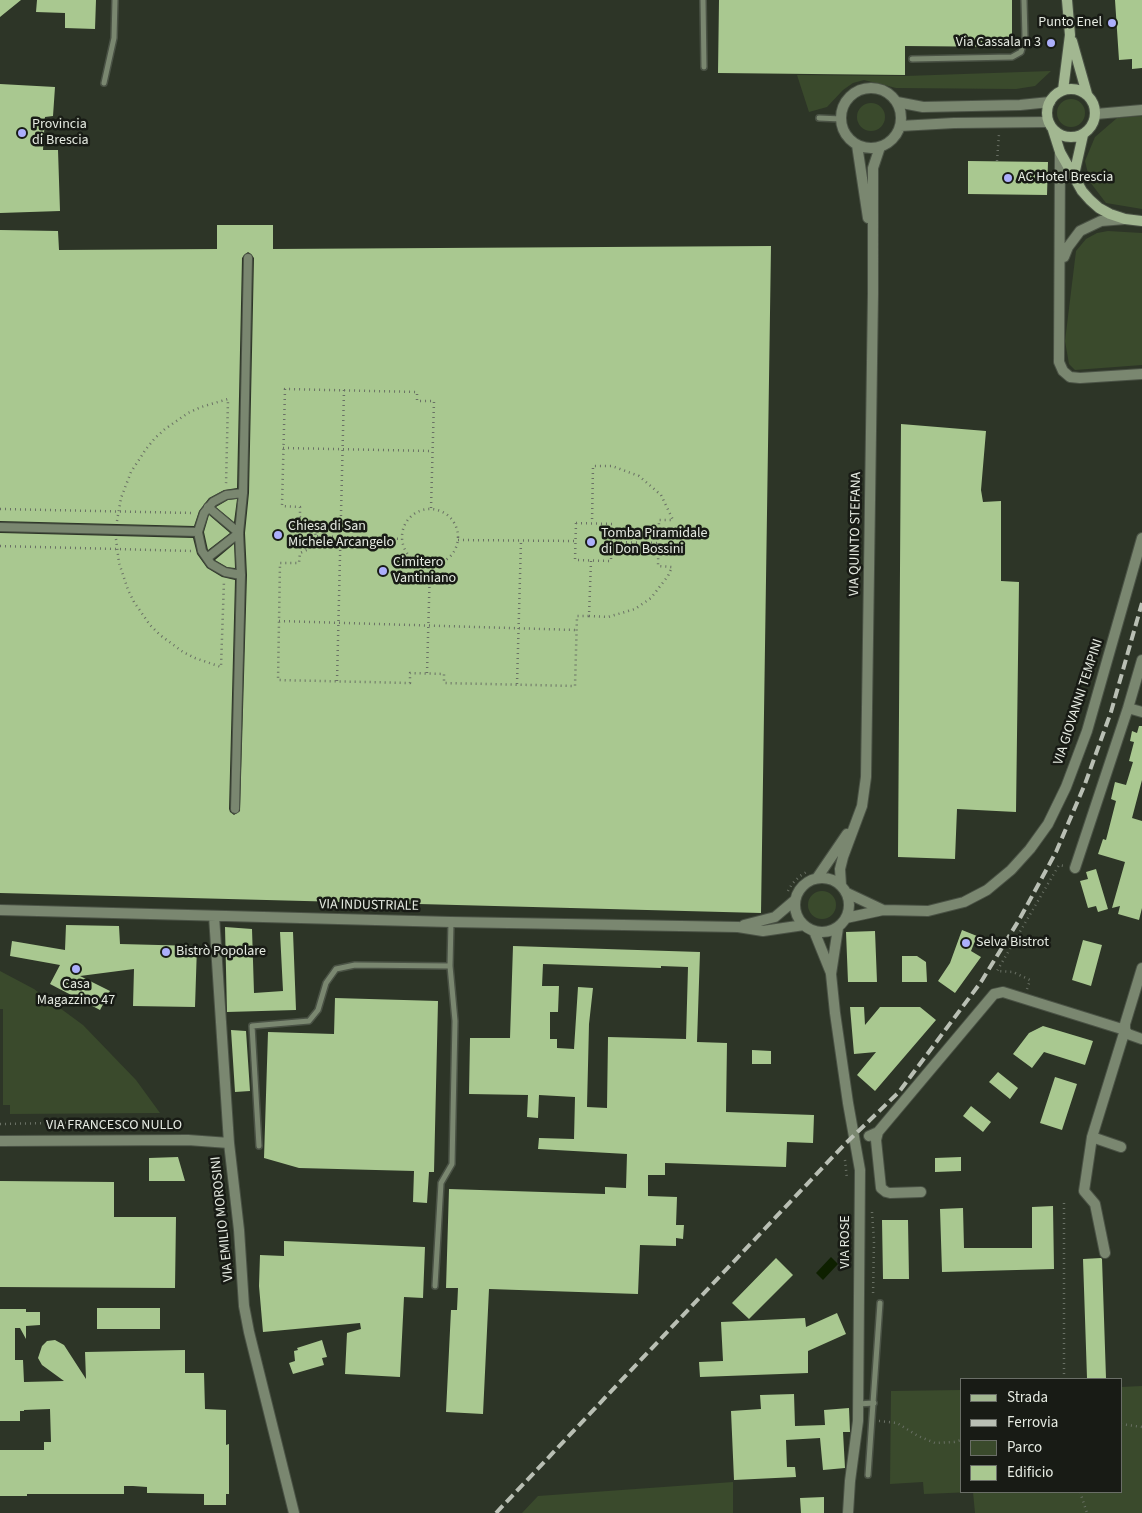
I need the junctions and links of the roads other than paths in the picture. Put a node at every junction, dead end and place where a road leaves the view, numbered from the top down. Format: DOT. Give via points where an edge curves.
graph roads {
  1 [pos="115,0"];
  2 [pos="703,0"];
  3 [pos="1024,0"];
  4 [pos="1067,0"];
  5 [pos="1070,35"];
  6 [pos="912,59"];
  7 [pos="704,67"];
  8 [pos="104,83"];
  9 [pos="1063,90"];
  10 [pos="1087,94"];
  11 [pos="897,102"];
  12 [pos="1050,102"];
  13 [pos="1142,110"];
  14 [pos="1096,114"];
  15 [pos="819,118"];
  16 [pos="841,118"];
  17 [pos="900,126"];
  18 [pos="1051,126"];
  19 [pos="1084,135"];
  20 [pos="857,144"];
  21 [pos="880,147"];
  22 [pos="1060,152"];
  23 [pos="1074,175"];
  24 [pos="1125,219"];
  25 [pos="1142,220"];
  26 [pos="873,252"];
  27 [pos="248,258"];
  28 [pos="1061,268"];
  29 [pos="1142,374"];
  30 [pos="243,493"];
  31 [pos="206,510"];
  32 [pos="0,527"];
  33 [pos="198,532"];
  34 [pos="239,533"];
  35 [pos="1142,538"];
  36 [pos="204,555"];
  37 [pos="241,575"];
  38 [pos="1142,660"];
  39 [pos="1128,708"];
  40 [pos="1142,712"];
  41 [pos="235,809"];
  42 [pos="859,816"];
  43 [pos="1075,868"];
  44 [pos="815,873"];
  45 [pos="844,889"];
  46 [pos="795,900"];
  47 [pos="0,910"];
  48 [pos="883,910"];
  49 [pos="214,916"];
  50 [pos="846,918"];
  51 [pos="451,922"];
  52 [pos="804,925"];
  53 [pos="738,927"];
  54 [pos="838,928"];
  55 [pos="814,931"];
  56 [pos="450,966"];
  57 [pos="1142,968"];
  58 [pos="831,974"];
  59 [pos="1125,1030"];
  60 [pos="1142,1039"];
  61 [pos="1092,1137"];
  62 [pos="0,1141"];
  63 [pos="229,1142"];
  64 [pos="259,1146"];
  65 [pos="1121,1147"];
  66 [pos="921,1192"];
  67 [pos="1105,1253"];
  68 [pos="435,1286"];
  69 [pos="880,1303"];
  70 [pos="874,1403"];
  71 [pos="858,1404"];
  72 [pos="868,1475"];
  73 [pos="294,1513"];
  74 [pos="848,1513"];
  1 -- 8 [label="lane" via="114,38"];
  2 -- 7 [label="lane"];
  3 -- 6 [label="lane" via="1025,38 1021,52 1012,57"];
  4 -- 5 [label="main road"];
  5 -- 9 [label="main road"];
  5 -- 10 [label="main road"];
  9 -- 10 [label="main road" via="1080,90"];
  9 -- 12 [label="main road"];
  10 -- 14 [label="main road" via="1094,103"];
  11 -- 12 [label="street" via="923,107"];
  11 -- 16 [label="street" via="882,89 863,88 846,100"];
  11 -- 17 [label="street" via="902,114"];
  12 -- 18 [label="main road" via="1047,112"];
  13 -- 14 [label="street"];
  14 -- 19 [label="main road"];
  15 -- 16 [label="lane"];
  16 -- 20 [label="street" via="845,134"];
  17 -- 18 [label="street" via="954,123"];
  17 -- 21 [label="street" via="896,135"];
  18 -- 19 [label="main road" via="1068,138"];
  18 -- 22 [label="main road"];
  19 -- 23 [label="main road"];
  20 -- 21 [label="street" via="868,148"];
  20 -- 26 [label="street, VIA QUINTO STEFANA"];
  21 -- 26 [label="street, VIA QUINTO STEFANA" via="873,168"];
  22 -- 23 [label="main road"];
  22 -- 28 [label="street"];
  23 -- 24 [label="main road" via="1082,191 1099,208"];
  24 -- 25 [label="main road"];
  24 -- 28 [label="street" via="1101,221 1080,231 1068,247"];
  26 -- 42 [label="street, VIA QUINTO STEFANA" via="866,777"];
  27 -- 30 [label="street"];
  28 -- 29 [label="street" via="1059,362 1063,371 1080,378"];
  30 -- 31 [label="street" via="219,498"];
  30 -- 34 [label="street"];
  31 -- 33 [label="street"];
  31 -- 34 [label="street"];
  32 -- 33 [label="street"];
  33 -- 36 [label="street"];
  34 -- 36 [label="street"];
  34 -- 37 [label="street"];
  35 -- 48 [label="street, VIA GIOVANNI TEMPINI" via="1087,731 1048,824 1011,870 987,890 964,902 928,911"];
  36 -- 37 [label="street" via="218,569"];
  37 -- 41 [label="street"];
  38 -- 39 [label="street"];
  39 -- 40 [label="street"];
  39 -- 43 [label="street"];
  42 -- 44 [label="street, VIA QUINTO STEFANA"];
  42 -- 45 [label="street, VIA QUINTO STEFANA" via="840,869"];
  44 -- 45 [label="street" via="834,880"];
  44 -- 46 [label="street" via="802,886"];
  45 -- 48 [label="street, VIA GIOVANNI TEMPINI"];
  45 -- 50 [label="street" via="850,901"];
  46 -- 52 [label="street" via="798,918"];
  46 -- 53 [label="street, VIA INDUSTRIALE" via="775,917"];
  47 -- 49 [label="street, VIA INDUSTRIALE"];
  48 -- 50 [label="street, VIA GIOVANNI TEMPINI"];
  49 -- 51 [label="street, VIA INDUSTRIALE"];
  49 -- 63 [label="street, VIA EMILIO MOROSINI"];
  50 -- 54 [label="street"];
  51 -- 53 [label="street, VIA INDUSTRIALE"];
  51 -- 56 [label="lane"];
  52 -- 53 [label="street, VIA INDUSTRIALE" via="763,931"];
  52 -- 55 [label="street"];
  54 -- 55 [label="street"];
  54 -- 58 [label="street, VIA ROSE"];
  55 -- 58 [label="street, VIA ROSE"];
  56 -- 64 [label="lane" via="336,969 326,983 318,1010 309,1021 252,1026"];
  56 -- 68 [label="lane" via="455,1021 452,1164 441,1183"];
  57 -- 59 [label="street"];
  58 -- 71 [label="street, VIA ROSE" via="843,1074 860,1170"];
  59 -- 60 [label="street"];
  59 -- 61 [label="street"];
  59 -- 66 [label="street" via="1003,992 990,997 873,1134 881,1188 890,1193"];
  61 -- 65 [label="street"];
  61 -- 67 [label="street" via="1084,1191 1095,1204"];
  62 -- 63 [label="street, VIA FRANCESCO NULLO"];
  63 -- 73 [label="street, VIA EMILIO MOROSINI" via="244,1306"];
  69 -- 70 [label="lane"];
  70 -- 71 [label="lane"];
  70 -- 72 [label="lane"];
  71 -- 74 [label="street, VIA ROSE"];
}
